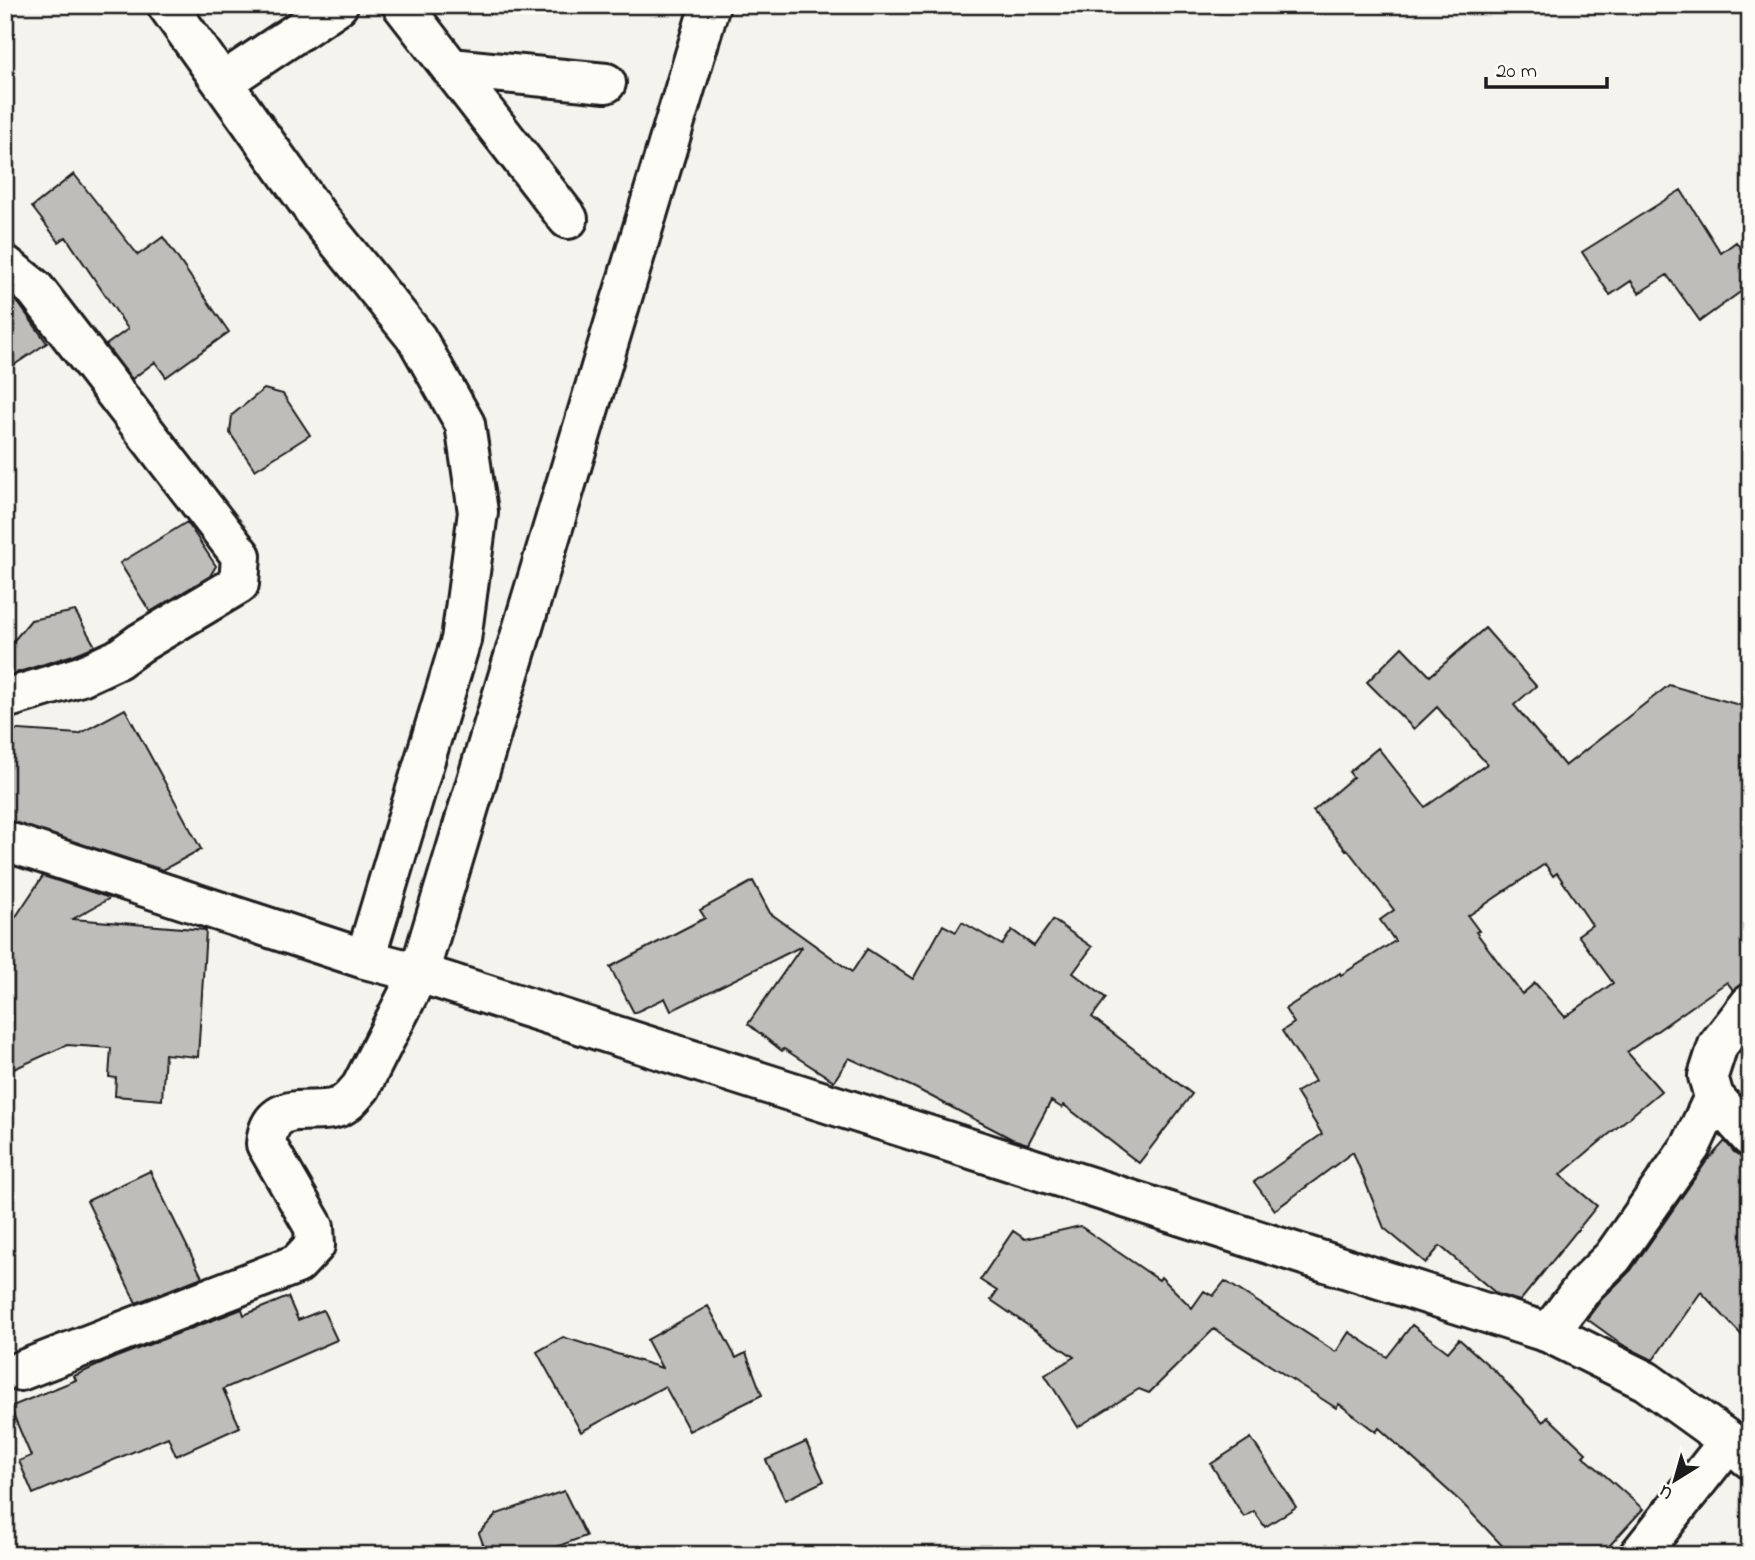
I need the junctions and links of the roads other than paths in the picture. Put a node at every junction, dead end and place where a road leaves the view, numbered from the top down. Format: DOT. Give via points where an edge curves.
graph roads {
  1 [pos="167,5"];
  2 [pos="338,5"];
  3 [pos="402,5"];
  4 [pos="710,5"];
  5 [pos="451,68"];
  6 [pos="223,82"];
  7 [pos="606,83"];
  8 [pos="568,219"];
  9 [pos="5,265"];
  10 [pos="5,699"];
  11 [pos="5,841"];
  12 [pos="365,959"];
  13 [pos="419,973"];
  14 [pos="1750,1004"];
  15 [pos="1714,1097"];
  16 [pos="1750,1137"];
  17 [pos="1549,1333"];
  18 [pos="20,1371"];
  19 [pos="1739,1450"];
  20 [pos="1639,1555"];
  1 -- 6 [label="street"];
  2 -- 6 [label="street"];
  3 -- 5 [label="street"];
  4 -- 13 [label="street"];
  5 -- 7 [label="street"];
  5 -- 8 [label="street"];
  6 -- 12 [label="street" via="317,215 417,339 465,424 478,512 461,640"];
  9 -- 10 [label="street" via="35,289 241,556 239,584 216,600 118,659 81,676"];
  11 -- 12 [label="street"];
  12 -- 13 [label="street"];
  13 -- 17 [label="street"];
  13 -- 18 [label="street" via="350,1100 336,1108 296,1110 273,1123 267,1133 267,1144 314,1227 315,1245 297,1264"];
  14 -- 15 [label="street" via="1718,1045 1708,1076"];
  15 -- 16 [label="street"];
  15 -- 17 [label="street" via="1691,1146 1613,1257"];
  17 -- 19 [label="street" via="1646,1381"];
  19 -- 20 [label="street"];
}
